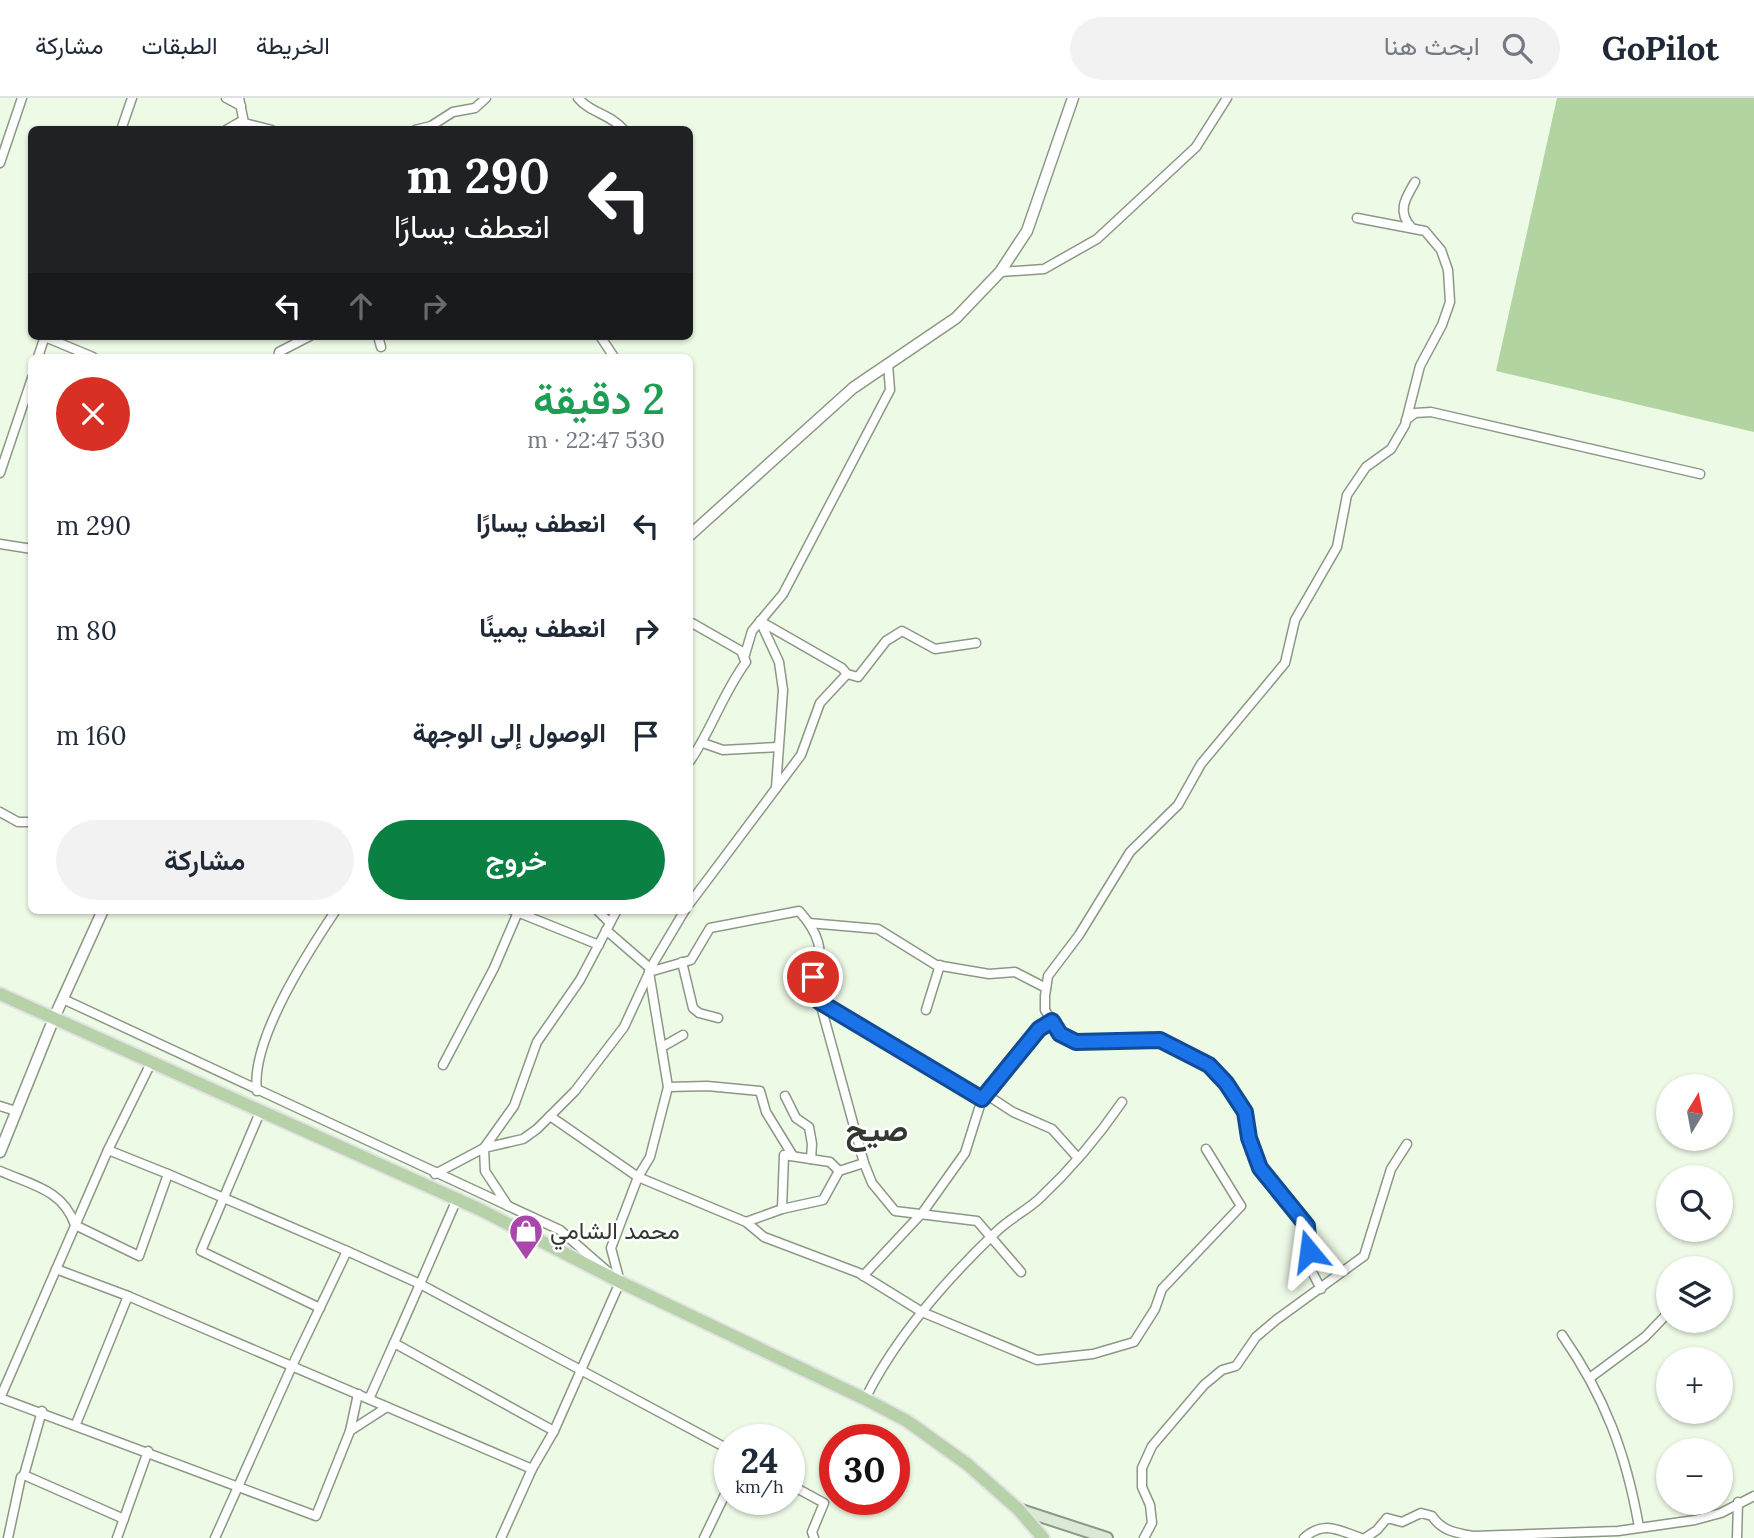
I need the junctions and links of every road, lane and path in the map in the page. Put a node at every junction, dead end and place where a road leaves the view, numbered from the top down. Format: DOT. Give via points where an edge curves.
graph roads {
  1 [pos="22,98"];
  2 [pos="132,98"];
  3 [pos="226,98"];
  4 [pos="486,98"];
  5 [pos="578,98"];
  6 [pos="1073,98"];
  7 [pos="1227,98"];
  8 [pos="240,102"];
  9 [pos="244,123"];
  10 [pos="122,126"];
  11 [pos="231,126"];
  12 [pos="256,126"];
  13 [pos="434,126"];
  14 [pos="620,126"];
  15 [pos="0,163"];
  16 [pos="1415,182"];
  17 [pos="1357,218"];
  18 [pos="1411,228"];
  19 [pos="1000,272"];
  20 [pos="52,340"];
  21 [pos="302,340"];
  22 [pos="379,340"];
  23 [pos="381,347"];
  24 [pos="86,354"];
  25 [pos="279,354"];
  26 [pos="888,364"];
  27 [pos="28,390"];
  28 [pos="1406,420"];
  29 [pos="0,473"];
  30 [pos="1700,474"];
  31 [pos="693,532"];
  32 [pos="0,544"];
  33 [pos="28,548"];
  34 [pos="760,621"];
  35 [pos="693,627"];
  36 [pos="976,643"];
  37 [pos="744,658"];
  38 [pos="847,674"];
  39 [pos="703,743"];
  40 [pos="778,747"];
  41 [pos="693,757"];
  42 [pos="775,791"];
  43 [pos="0,812"];
  44 [pos="28,822"];
  45 [pos="693,899"];
  46 [pos="101,914"];
  47 [pos="333,914"];
  48 [pos="514,914"];
  49 [pos="522,914"];
  50 [pos="600,914"];
  51 [pos="615,914"];
  52 [pos="683,914"];
  53 [pos="809,922"];
  54 [pos="608,927"];
  55 [pos="599,945"];
  56 [pos="682,962"];
  57 [pos="940,965"];
  58 [pos="650,970"];
  59 [pos="1046,988"];
  60 [pos="0,994"];
  61 [pos="63,999"];
  62 [pos="820,1002"];
  63 [pos="926,1010"];
  64 [pos="54,1018"];
  65 [pos="718,1018"];
  66 [pos="1052,1021"];
  67 [pos="684,1034"];
  68 [pos="662,1047"];
  69 [pos="152,1061"];
  70 [pos="443,1065"];
  71 [pos="668,1087"];
  72 [pos="257,1091"];
  73 [pos="785,1096"];
  74 [pos="984,1097"];
  75 [pos="1122,1102"];
  76 [pos="0,1106"];
  77 [pos="261,1110"];
  78 [pos="16,1111"];
  79 [pos="550,1116"];
  80 [pos="1407,1144"];
  81 [pos="484,1148"];
  82 [pos="1206,1149"];
  83 [pos="108,1150"];
  84 [pos="0,1152"];
  85 [pos="793,1156"];
  86 [pos="1078,1158"];
  87 [pos="811,1159"];
  88 [pos="864,1164"];
  89 [pos="0,1171"];
  90 [pos="839,1171"];
  91 [pos="168,1174"];
  92 [pos="435,1174"];
  93 [pos="638,1177"];
  94 [pos="223,1198"];
  95 [pos="457,1199"];
  96 [pos="509,1208"];
  97 [pos="782,1209"];
  98 [pos="923,1212"];
  99 [pos="746,1222"];
  100 [pos="75,1225"];
  101 [pos="991,1237"];
  102 [pos="347,1251"];
  103 [pos="56,1269"];
  104 [pos="1021,1272"];
  105 [pos="863,1276"];
  106 [pos="620,1282"];
  107 [pos="420,1284"];
  108 [pos="1321,1289"];
  109 [pos="128,1296"];
  110 [pos="320,1308"];
  111 [pos="922,1312"];
  112 [pos="1656,1326"];
  113 [pos="1562,1335"];
  114 [pos="394,1343"];
  115 [pos="292,1366"];
  116 [pos="580,1371"];
  117 [pos="1591,1377"];
  118 [pos="1,1394"];
  119 [pos="358,1394"];
  120 [pos="369,1399"];
  121 [pos="865,1399"];
  122 [pos="387,1407"];
  123 [pos="42,1411"];
  124 [pos="76,1424"];
  125 [pos="554,1430"];
  126 [pos="350,1431"];
  127 [pos="714,1442"];
  128 [pos="148,1451"];
  129 [pos="531,1469"];
  130 [pos="24,1475"];
  131 [pos="237,1485"];
  132 [pos="805,1493"];
  133 [pos="1754,1496"];
  134 [pos="1738,1502"];
  135 [pos="1018,1509"];
  136 [pos="715,1515"];
  137 [pos="124,1519"];
  138 [pos="1639,1527"];
  139 [pos="8,1538"];
  140 [pos="117,1538"];
  141 [pos="215,1538"];
  142 [pos="501,1538"];
  143 [pos="704,1538"];
  144 [pos="814,1538"];
  145 [pos="1043,1538"];
  146 [pos="1107,1538"];
  147 [pos="1144,1538"];
  148 [pos="1304,1538"];
  149 [pos="1363,1538"];
  150 [pos="1737,1538"];
  1 -- 15 [label="street"];
  2 -- 10 [label="street"];
  3 -- 8 [label="street"];
  4 -- 13 [label="street" via="480,106 453,112"];
  5 -- 14 [label="street"];
  6 -- 19 [label="street" via="1027,231"];
  7 -- 19 [label="street" via="1196,147 1097,239 1044,269"];
  8 -- 9 [label="street"];
  9 -- 11 [label="street"];
  9 -- 12 [label="street"];
  16 -- 18 [label="street" via="1402,208"];
  17 -- 18 [label="street"];
  18 -- 28 [label="street" via="1425,231 1441,250 1448,270 1450,303 1420,366"];
  19 -- 26 [label="street" via="956,317"];
  20 -- 24 [label="street"];
  21 -- 25 [label="street"];
  22 -- 23 [label="street"];
  26 -- 31 [label="street" via="853,388"];
  26 -- 34 [label="street" via="890,390 783,594"];
  27 -- 29 [label="street"];
  28 -- 30 [label="street" via="1415,413 1431,412"];
  28 -- 59 [label="street" via="1391,449 1366,467 1347,495 1337,547 1295,620 1285,663 1202,764 1178,805 1130,852 1048,976"];
  32 -- 33 [label="street"];
  34 -- 37 [label="street"];
  34 -- 38 [label="street"];
  34 -- 40 [label="street" via="779,662 783,690"];
  35 -- 37 [label="street" via="741,651"];
  36 -- 38 [label="street" via="935,649 902,631 886,641 858,677"];
  37 -- 39 [label="street" via="746,662 727,687"];
  38 -- 42 [label="street" via="820,704 801,755"];
  39 -- 40 [label="street" via="723,750"];
  39 -- 41 [label="street"];
  40 -- 42 [label="street"];
  42 -- 45 [label="street"];
  43 -- 44 [label="street"];
  46 -- 61 [label="street"];
  47 -- 72 [label="street" via="277,1012 254,1072"];
  48 -- 70 [label="street" via="494,968"];
  49 -- 55 [label="street"];
  50 -- 54 [label="street"];
  51 -- 54 [label="street"];
  52 -- 58 [label="street"];
  53 -- 56 [label="street" via="799,911 710,928 691,960"];
  53 -- 57 [label="street" via="878,929"];
  53 -- 62 [label="street" via="820,943 820,964 813,977"];
  54 -- 55 [label="street"];
  54 -- 58 [label="street"];
  55 -- 81 [label="street" via="537,1042 514,1106"];
  56 -- 58 [label="street"];
  56 -- 65 [label="street" via="693,1008"];
  57 -- 59 [label="street" via="989,974 1015,972"];
  57 -- 63 [label="street"];
  58 -- 68 [label="street"];
  58 -- 79 [label="street" via="624,1027"];
  59 -- 66 [label="street" via="1045,1010"];
  60 -- 64 [label="main road"];
  61 -- 64 [label="street"];
  61 -- 72 [label="street"];
  62 -- 74 [label="street"];
  62 -- 88 [label="street"];
  64 -- 69 [label="main road"];
  64 -- 78 [label="street"];
  66 -- 74 [label="street" via="1039,1029"];
  66 -- 108 [label="street" via="1060,1034 1076,1042 1160,1040 1209,1065 1245,1112 1260,1168 1307,1226 1311,1270"];
  67 -- 68 [label="street"];
  68 -- 71 [label="street"];
  69 -- 77 [label="main road"];
  69 -- 83 [label="street"];
  71 -- 85 [label="street" via="760,1091 766,1112"];
  71 -- 93 [label="street" via="650,1157"];
  72 -- 92 [label="street"];
  73 -- 87 [label="street" via="796,1118 809,1127"];
  74 -- 86 [label="street" via="1052,1129"];
  74 -- 98 [label="street" via="965,1153"];
  75 -- 86 [label="street"];
  76 -- 78 [label="street"];
  77 -- 94 [label="street"];
  77 -- 95 [label="main road"];
  78 -- 84 [label="street"];
  79 -- 81 [label="street" via="523,1139"];
  79 -- 93 [label="street"];
  80 -- 108 [label="street" via="1391,1169 1364,1256"];
  81 -- 92 [label="street"];
  81 -- 96 [label="street" via="485,1171"];
  82 -- 111 [label="street" via="1241,1206 1162,1289 1156,1308 1134,1342 1093,1354 1037,1360"];
  83 -- 91 [label="street"];
  83 -- 100 [label="street"];
  85 -- 87 [label="street"];
  85 -- 97 [label="street" via="785,1155"];
  86 -- 101 [label="street" via="1038,1201"];
  87 -- 90 [label="street" via="830,1162"];
  88 -- 90 [label="street"];
  88 -- 98 [label="street" via="872,1183 895,1210"];
  89 -- 100 [label="street" via="57,1196 69,1207"];
  90 -- 97 [label="street" via="823,1200"];
  91 -- 94 [label="street"];
  91 -- 100 [label="street" via="139,1255"];
  92 -- 96 [label="street"];
  93 -- 99 [label="street"];
  93 -- 106 [label="street" via="611,1248"];
  94 -- 102 [label="street"];
  94 -- 110 [label="street" via="201,1251"];
  95 -- 106 [label="main road"];
  95 -- 107 [label="street"];
  96 -- 106 [label="street" via="560,1230"];
  97 -- 99 [label="street"];
  98 -- 101 [label="street" via="978,1221"];
  98 -- 105 [label="street"];
  99 -- 105 [label="street" via="764,1237"];
  100 -- 103 [label="street"];
  101 -- 104 [label="street"];
  101 -- 111 [label="street"];
  102 -- 107 [label="street"];
  102 -- 110 [label="street"];
  103 -- 109 [label="street"];
  103 -- 118 [label="street"];
  105 -- 111 [label="street"];
  106 -- 116 [label="street"];
  106 -- 121 [label="main road"];
  107 -- 114 [label="street"];
  107 -- 116 [label="street"];
  108 -- 147 [label="street" via="1266,1328 1236,1366 1222,1370 1204,1385 1152,1446 1142,1468 1152,1522"];
  109 -- 115 [label="street"];
  109 -- 124 [label="street"];
  110 -- 115 [label="street"];
  111 -- 121 [label="street" via="881,1367"];
  112 -- 117 [label="street"];
  113 -- 117 [label="street"];
  114 -- 120 [label="street"];
  114 -- 125 [label="street"];
  115 -- 119 [label="street"];
  115 -- 131 [label="street"];
  116 -- 125 [label="street"];
  116 -- 127 [label="street"];
  117 -- 138 [label="street" via="1620,1448"];
  118 -- 123 [label="street"];
  119 -- 120 [label="street"];
  119 -- 126 [label="street"];
  120 -- 122 [label="street"];
  121 -- 135 [label="main road" via="938,1443"];
  122 -- 126 [label="street"];
  122 -- 129 [label="street"];
  123 -- 124 [label="street"];
  123 -- 130 [label="street"];
  124 -- 128 [label="street"];
  125 -- 129 [label="street"];
  126 -- 131 [label="street" via="316,1516"];
  128 -- 131 [label="street"];
  128 -- 137 [label="street"];
  129 -- 142 [label="street"];
  130 -- 137 [label="street"];
  130 -- 139 [label="street"];
  131 -- 141 [label="street"];
  132 -- 144 [label="street" via="824,1503 812,1532"];
  133 -- 134 [label="street"];
  134 -- 138 [label="street" via="1721,1513 1695,1520"];
  134 -- 150 [label="street"];
  135 -- 145 [label="main road"];
  135 -- 146 [label="main road"];
  136 -- 143 [label="street"];
  137 -- 140 [label="street"];
  138 -- 149 [label="street" via="1473,1536 1454,1533 1438,1525 1433,1516 1421,1513 1402,1522 1387,1518"];
  148 -- 149 [label="street" via="1315,1528 1328,1525"];
}
